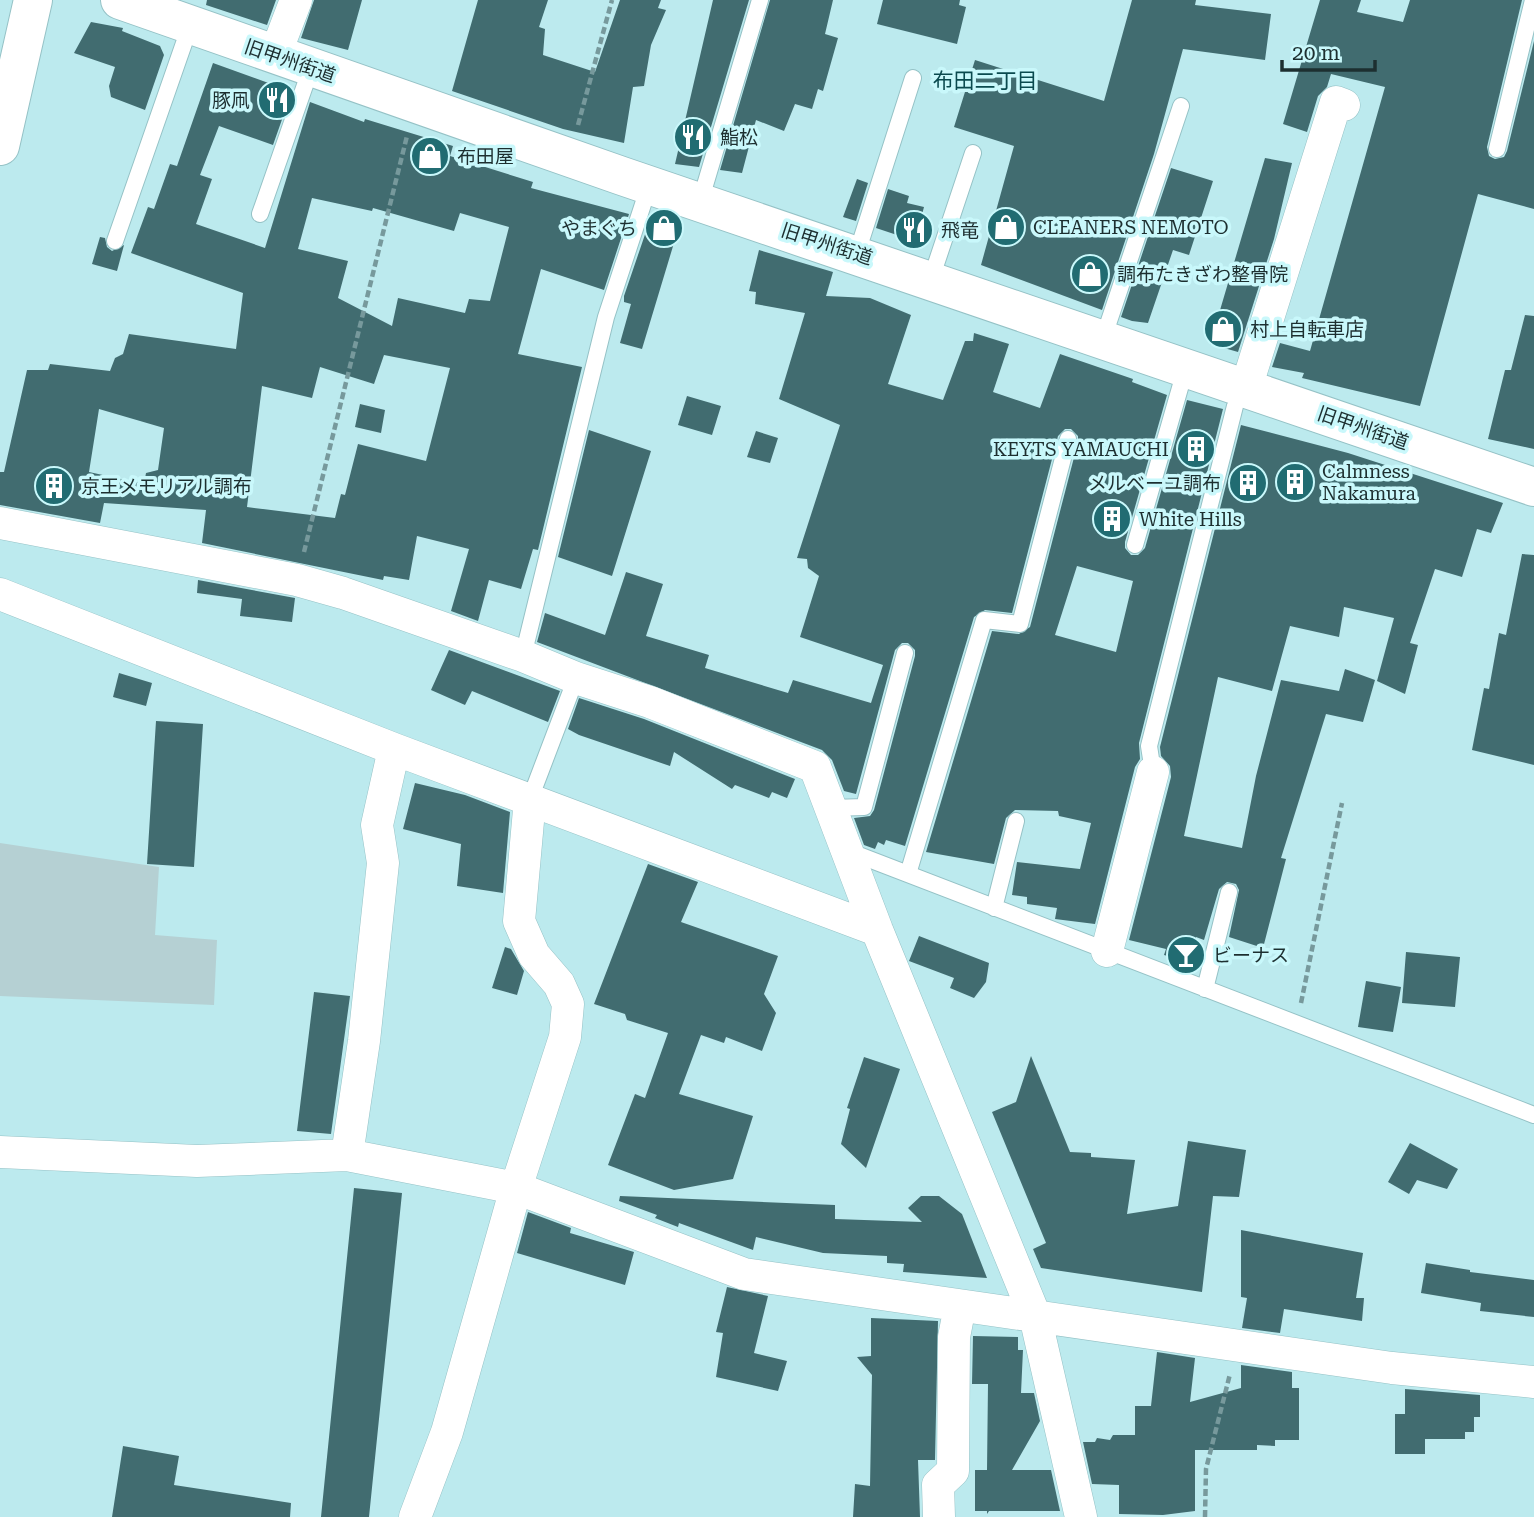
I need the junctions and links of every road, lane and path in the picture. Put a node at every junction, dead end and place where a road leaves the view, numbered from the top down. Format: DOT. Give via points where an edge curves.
graph roads {
  1 [pos="33,0"];
  2 [pos="120,0"];
  3 [pos="296,0"];
  4 [pos="612,0"];
  5 [pos="760,0"];
  6 [pos="1533,0"];
  7 [pos="190,26"];
  8 [pos="275,55"];
  9 [pos="311,68"];
  10 [pos="913,78"];
  11 [pos="1344,105"];
  12 [pos="1181,106"];
  13 [pos="409,125"];
  14 [pos="578,127"];
  15 [pos="0,146"];
  16 [pos="1497,149"];
  17 [pos="973,153"];
  18 [pos="650,185"];
  19 [pos="700,202"];
  20 [pos="260,215"];
  21 [pos="115,241"];
  22 [pos="856,254"];
  23 [pos="931,279"];
  24 [pos="1103,338"];
  25 [pos="1186,367"];
  26 [pos="1241,397"];
  27 [pos="1068,439"];
  28 [pos="1534,487"];
  29 [pos="0,523"];
  30 [pos="1135,545"];
  31 [pos="297,580"];
  32 [pos="0,594"];
  33 [pos="905,653"];
  34 [pos="523,656"];
  35 [pos="576,678"];
  36 [pos="394,749"];
  37 [pos="1153,772"];
  38 [pos="530,799"];
  39 [pos="1342,803"];
  40 [pos="831,808"];
  41 [pos="1016,821"];
  42 [pos="848,850"];
  43 [pos="908,874"];
  44 [pos="1229,892"];
  45 [pos="994,908"];
  46 [pos="877,930"];
  47 [pos="1107,951"];
  48 [pos="1205,989"];
  49 [pos="1296,1024"];
  50 [pos="1534,1115"];
  51 [pos="0,1152"];
  52 [pos="348,1154"];
  53 [pos="516,1188"];
  54 [pos="960,1306"];
  55 [pos="1035,1316"];
  56 [pos="1236,1346"];
  57 [pos="1534,1382"];
  58 [pos="415,1517"];
  59 [pos="939,1517"];
  60 [pos="1081,1517"];
  61 [pos="1205,1517"];
  1 -- 15 [label="main road"];
  2 -- 7 [label="main road, 旧甲州街道"];
  3 -- 8 [label="street"];
  4 -- 14 [label="path"];
  5 -- 19 [label="lane"];
  6 -- 16 [label="lane"];
  7 -- 8 [label="main road, 旧甲州街道"];
  7 -- 21 [label="lane"];
  8 -- 9 [label="main road, 旧甲州街道"];
  9 -- 18 [label="main road, 旧甲州街道"];
  9 -- 20 [label="lane"];
  10 -- 22 [label="lane"];
  11 -- 26 [label="street" via="1336,103 1322,174"];
  12 -- 24 [label="lane"];
  13 -- 31 [label="path"];
  17 -- 23 [label="lane"];
  18 -- 19 [label="main road, 旧甲州街道"];
  18 -- 34 [label="lane" via="606,317"];
  19 -- 22 [label="main road, 旧甲州街道"];
  22 -- 23 [label="main road, 旧甲州街道"];
  23 -- 24 [label="main road, 旧甲州街道"];
  24 -- 25 [label="main road, 旧甲州街道"];
  25 -- 26 [label="main road, 旧甲州街道"];
  25 -- 30 [label="lane"];
  26 -- 28 [label="main road, 旧甲州街道"];
  26 -- 37 [label="lane" via="1149,746"];
  27 -- 43 [label="lane" via="1020,624 984,620"];
  29 -- 31 [label="street"];
  31 -- 34 [label="street"];
  32 -- 36 [label="street"];
  33 -- 40 [label="lane" via="864,807"];
  34 -- 35 [label="street"];
  35 -- 38 [label="lane"];
  35 -- 40 [label="street" via="816,767"];
  36 -- 38 [label="street"];
  36 -- 52 [label="street" via="377,825 383,863"];
  37 -- 47 [label="street"];
  38 -- 46 [label="street"];
  38 -- 53 [label="street" via="519,922 534,956 559,984 568,1004 565,1037"];
  39 -- 49 [label="path"];
  40 -- 42 [label="street"];
  41 -- 45 [label="lane"];
  42 -- 43 [label="lane"];
  42 -- 46 [label="street"];
  43 -- 45 [label="lane"];
  44 -- 48 [label="lane"];
  45 -- 47 [label="lane"];
  46 -- 55 [label="street"];
  47 -- 48 [label="lane"];
  48 -- 49 [label="lane"];
  49 -- 50 [label="lane"];
  51 -- 52 [label="street" via="197,1161"];
  52 -- 53 [label="street"];
  53 -- 54 [label="street" via="744,1274"];
  53 -- 58 [label="street" via="447,1432"];
  54 -- 55 [label="street"];
  54 -- 59 [label="street" via="954,1337 953,1471 938,1485"];
  55 -- 56 [label="street"];
  55 -- 60 [label="street"];
  56 -- 57 [label="street"];
  56 -- 61 [label="path" via="1206,1469"];
}
